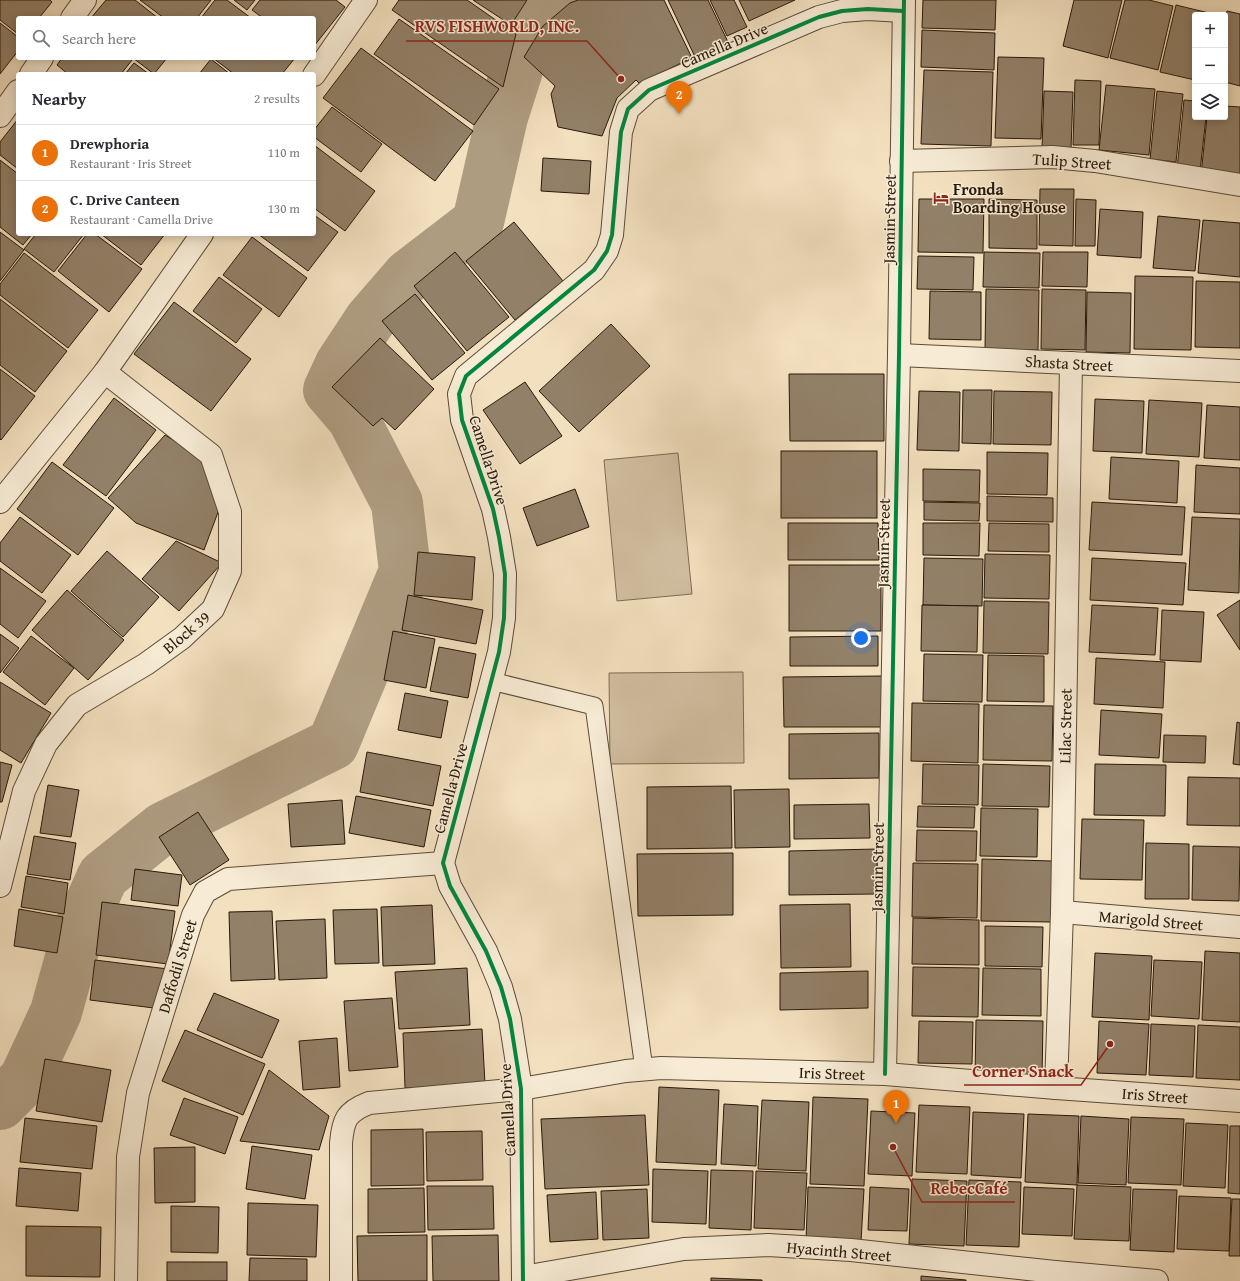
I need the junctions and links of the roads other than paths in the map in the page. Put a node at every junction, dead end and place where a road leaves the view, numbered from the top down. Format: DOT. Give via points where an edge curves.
graph roads {
  1 [pos="85,0"];
  2 [pos="364,1"];
  3 [pos="903,6"];
  4 [pos="73,16"];
  5 [pos="41,60"];
  6 [pos="32,72"];
  7 [pos="316,72"];
  8 [pos="16,94"];
  9 [pos="0,116"];
  10 [pos="901,161"];
  11 [pos="1240,184"];
  12 [pos="201,236"];
  13 [pos="899,355"];
  14 [pos="1071,363"];
  15 [pos="1240,371"];
  16 [pos="105,372"];
  17 [pos="0,502"];
  18 [pos="490,681"];
  19 [pos="443,863"];
  20 [pos="0,886"];
  21 [pos="1062,912"];
  22 [pos="1240,927"];
  23 [pos="644,1069"];
  24 [pos="885,1074"];
  25 [pos="1056,1088"];
  26 [pos="521,1089"];
  27 [pos="1240,1101"];
  28 [pos="1054,1276"];
  29 [pos="523,1279"];
  30 [pos="126,1281"];
  31 [pos="341,1281"];
  32 [pos="1157,1281"];
  1 -- 4 [label="street"];
  2 -- 7 [label="street"];
  3 -- 10 [label="street, Jasmin Street"];
  3 -- 18 [label="street, Camella Drive" via="842,11 819,17 649,90 628,109 621,132 612,235 607,251 594,270 466,376 458,394 462,420 493,510 505,574 504,618 499,652"];
  5 -- 6 [label="street"];
  8 -- 9 [label="street"];
  10 -- 11 [label="street, Tulip Street" via="1052,157 1095,161"];
  10 -- 13 [label="street, Jasmin Street"];
  12 -- 16 [label="street"];
  13 -- 14 [label="street, Shasta Street"];
  13 -- 24 [label="street, Jasmin Street"];
  14 -- 15 [label="street, Shasta Street"];
  14 -- 21 [label="street, Lilac Street"];
  16 -- 17 [label="street"];
  16 -- 20 [label="street, Block 39" via="211,455 230,512 230,571 213,609 182,638 146,664 77,705 46,744 24,792"];
  18 -- 19 [label="street, Camella Drive"];
  18 -- 23 [label="lane" via="594,706"];
  19 -- 26 [label="street, Camella Drive" via="450,886 486,951 501,987 510,1019"];
  19 -- 30 [label="street, Daffodil Street" via="228,879 205,892 193,915 138,1093 128,1157"];
  21 -- 22 [label="street, Marigold Street"];
  21 -- 25 [label="street, Lilac Street"];
  23 -- 24 [label="street, Iris Street"];
  23 -- 26 [label="street, Iris Street"];
  24 -- 25 [label="street, Iris Street"];
  25 -- 27 [label="street, Iris Street"];
  26 -- 29 [label="street, Camella Drive"];
  26 -- 31 [label="street, Iris Street" via="369,1103 356,1108 350,1114 342,1128 341,1143"];
  28 -- 29 [label="street, Hyacinth Street" via="851,1250 768,1245 684,1249"];
  28 -- 32 [label="street, Hyacinth Street"];
}
